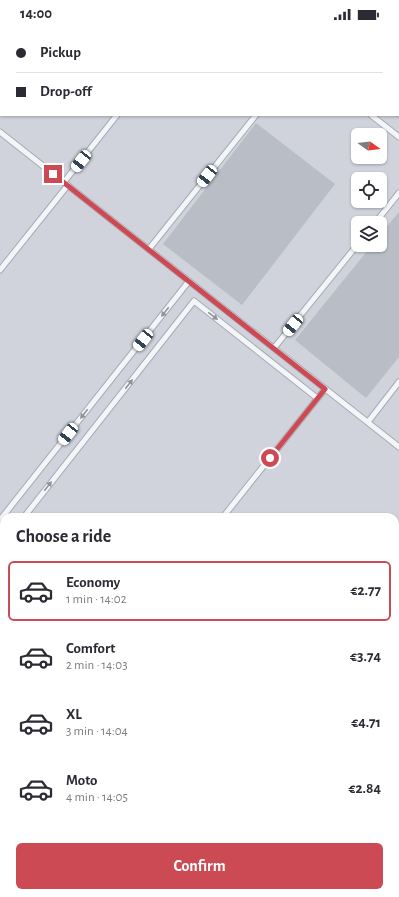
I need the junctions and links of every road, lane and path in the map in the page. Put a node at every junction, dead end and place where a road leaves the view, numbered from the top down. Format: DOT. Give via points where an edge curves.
graph roads {
  1 [pos="116,116"];
  2 [pos="255,116"];
  3 [pos="372,116"];
  4 [pos="0,132"];
  5 [pos="399,137"];
  6 [pos="66,183"];
  7 [pos="399,193"];
  8 [pos="381,216"];
  9 [pos="149,249"];
  10 [pos="352,252"];
  11 [pos="0,270"];
  12 [pos="189,281"];
  13 [pos="274,348"];
  14 [pos="399,382"];
  15 [pos="325,389"];
  16 [pos="317,398"];
  17 [pos="368,422"];
  18 [pos="399,447"];
  19 [pos="6,513"];
  20 [pos="27,513"];
  21 [pos="226,513"];
  1 -- 6 [label="lane"];
  2 -- 9 [label="lane"];
  3 -- 5 [label="lane"];
  4 -- 6 [label="lane"];
  6 -- 9 [label="lane"];
  6 -- 11 [label="lane"];
  7 -- 8 [label="lane"];
  9 -- 12 [label="lane"];
  10 -- 13 [label="lane"];
  12 -- 13 [label="lane"];
  12 -- 19 [label="lane, one-way"];
  13 -- 15 [label="lane"];
  14 -- 17 [label="lane"];
  15 -- 16 [label="lane"];
  15 -- 17 [label="lane"];
  20 -- 16 [label="lane, one-way" via="194,301"];
  16 -- 21 [label="lane"];
  17 -- 18 [label="lane"];
}
